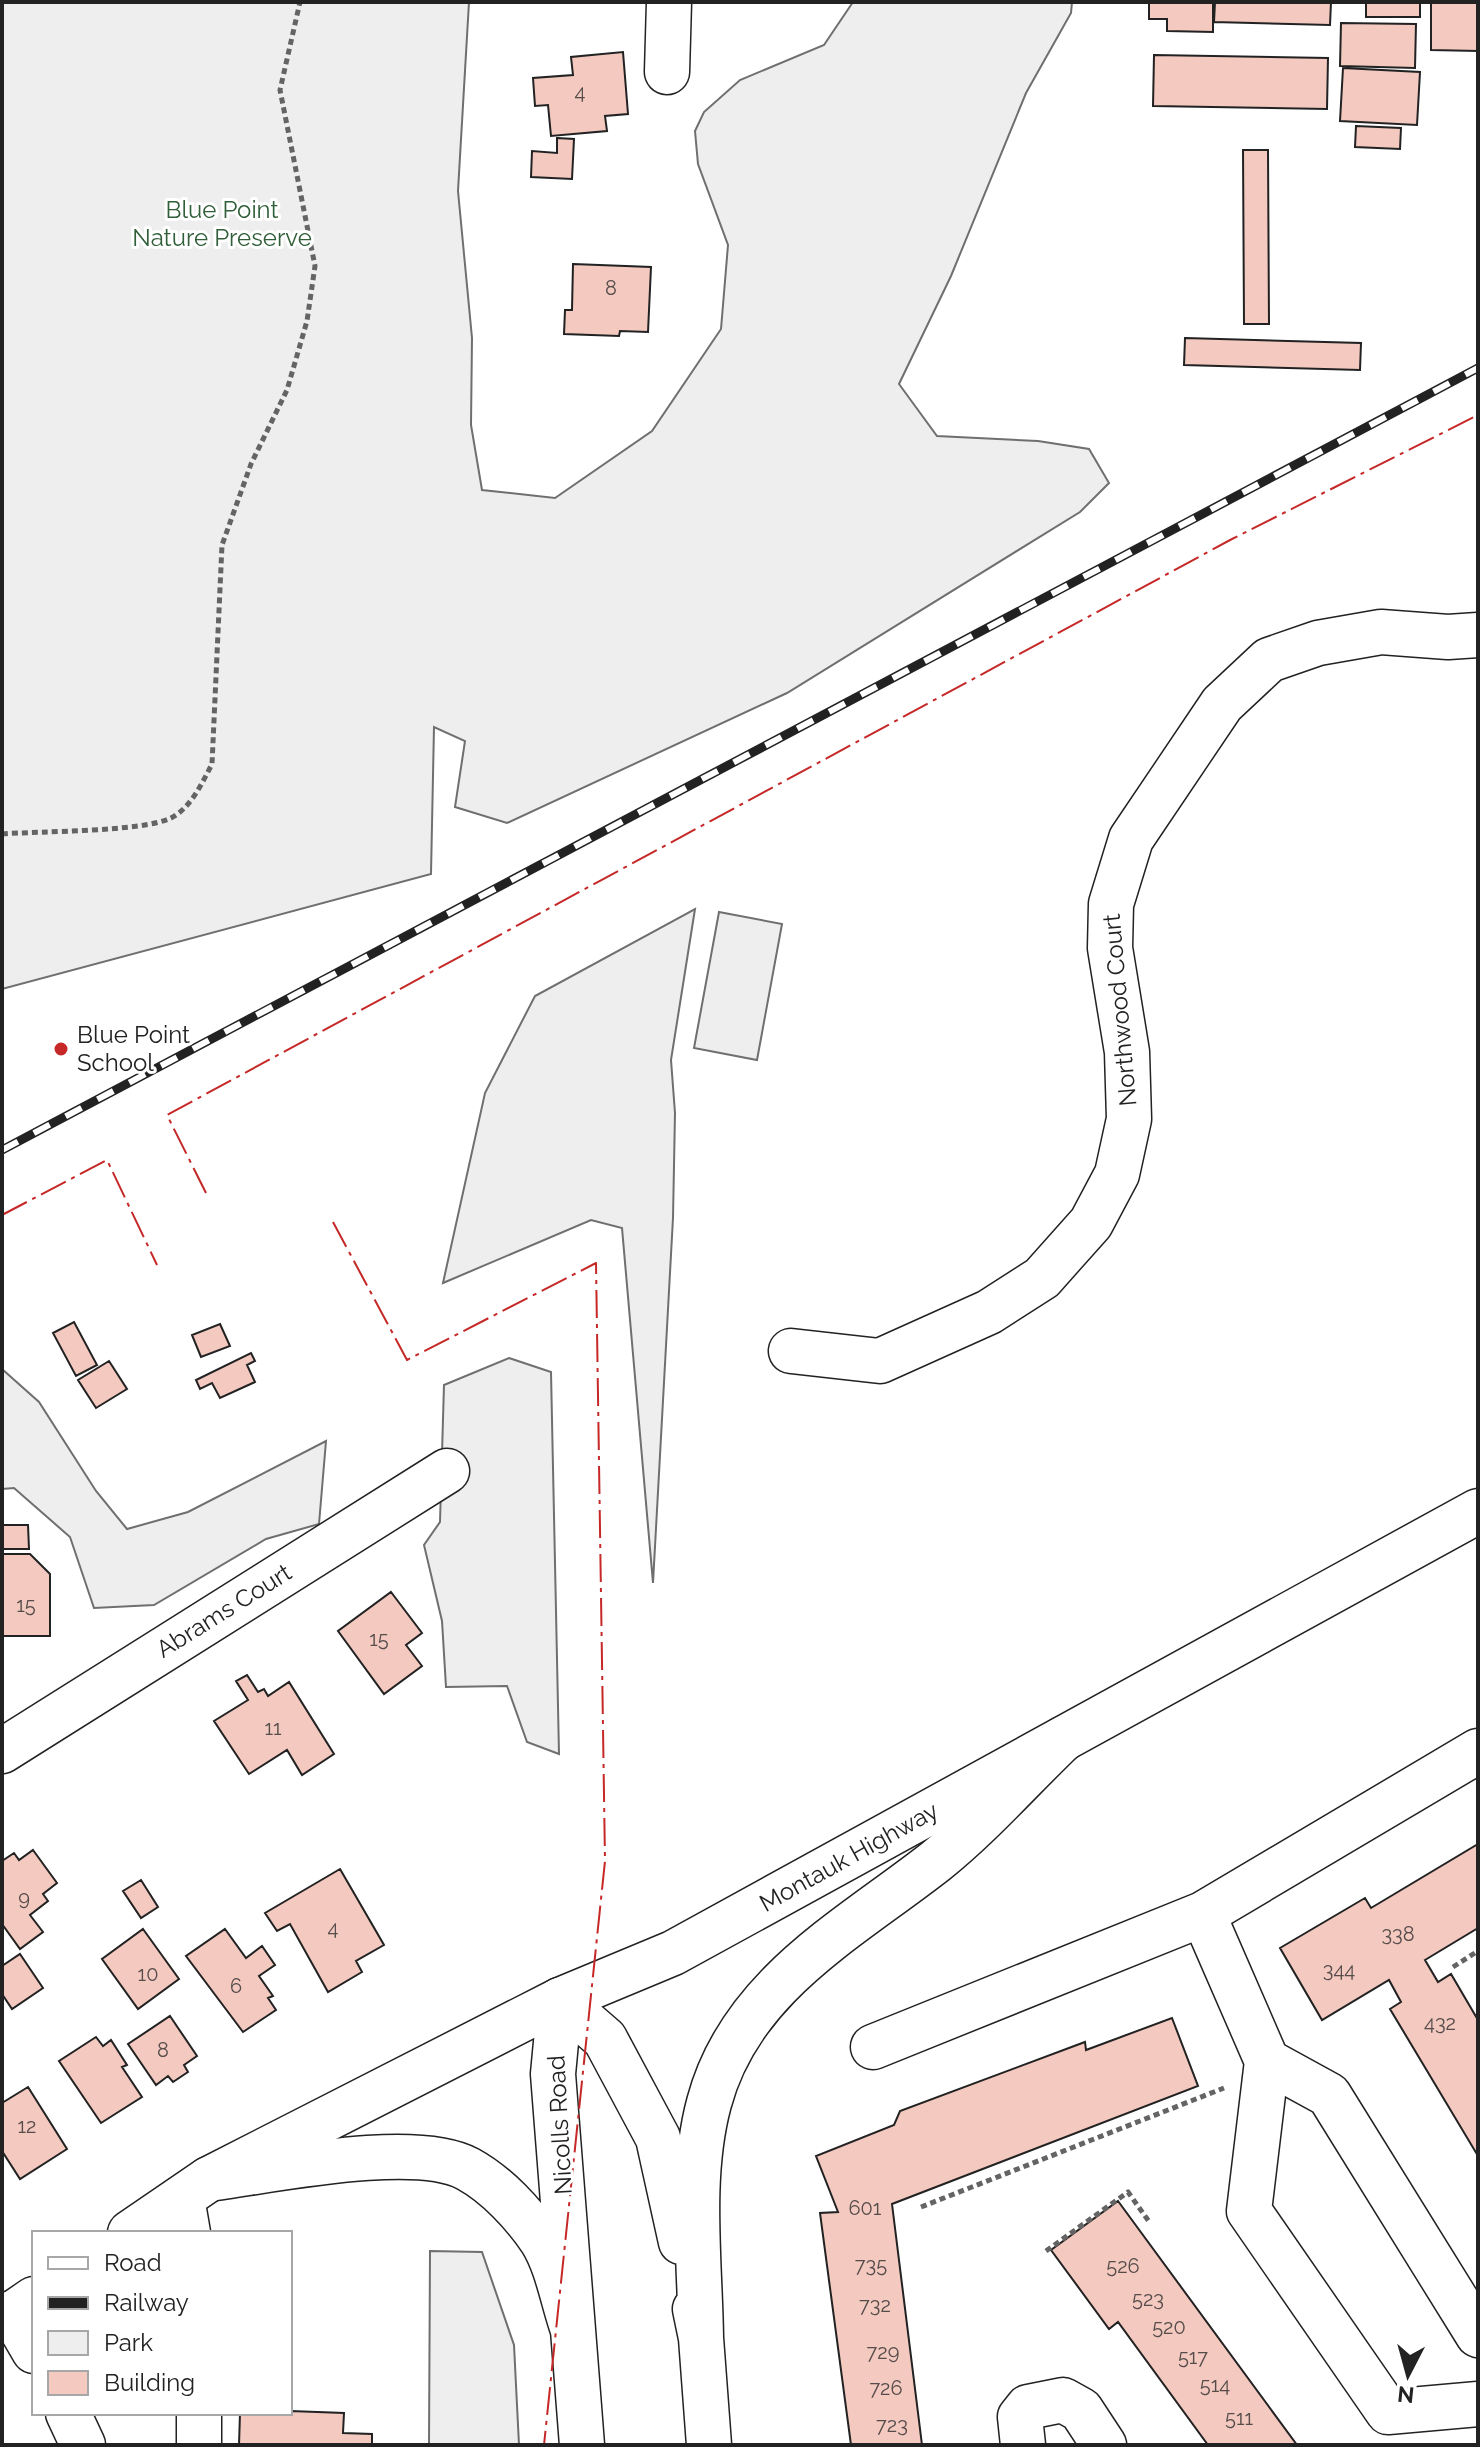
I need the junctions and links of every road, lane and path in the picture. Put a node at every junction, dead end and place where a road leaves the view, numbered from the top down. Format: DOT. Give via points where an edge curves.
graph roads {
  1 [pos="300,2"];
  2 [pos="669,2"];
  3 [pos="667,72"];
  4 [pos="1478,635"];
  5 [pos="2,834"];
  6 [pos="791,1351"];
  7 [pos="447,1471"];
  8 [pos="1478,1511"];
  9 [pos="1063,1739"];
  10 [pos="2,1751"];
  11 [pos="1478,1751"];
  12 [pos="1203,1914"];
  13 [pos="1478,1951"];
  14 [pos="1453,1967"];
  15 [pos="560,2000"];
  16 [pos="873,2047"];
  17 [pos="1253,2072"];
  18 [pos="193,2203"];
  19 [pos="921,2207"];
  20 [pos="1150,2223"];
  21 [pos="134,2231"];
  22 [pos="1046,2251"];
  23 [pos="16,2311"];
  24 [pos="572,2327"];
  25 [pos="1478,2335"];
  26 [pos="701,2338"];
  27 [pos="32,2347"];
  28 [pos="1478,2404"];
  29 [pos="199,2415"];
  30 [pos="199,2445"];
  31 [pos="582,2445"];
  32 [pos="709,2445"];
  33 [pos="1023,2445"];
  34 [pos="1104,2445"];
  1 -- 5 [label="path" via="280,90 315,266 307,321 287,390 251,464 222,545 212,764 197,793 173,817 146,827"];
  2 -- 3 [label="main road"];
  4 -- 6 [label="main road, Northwood Court" via="1381,632 1318,643 1269,660 1222,704 1131,839 1111,904 1110,948 1127,1052 1129,1119 1117,1174 1091,1223 1042,1278 989,1312 880,1361"];
  7 -- 10 [label="main road, Abrams Court"];
  8 -- 9 [label="main road, Montauk Highway"];
  9 -- 15 [label="main road, Montauk Highway" via="673,1953"];
  9 -- 26 [label="main road" via="938,1859 827,1941 764,1997 729,2051 709,2102 699,2163"];
  11 -- 12 [label="main road"];
  12 -- 16 [label="main road"];
  12 -- 17 [label="main road"];
  13 -- 14 [label="path"];
  15 -- 18 [label="main road, Montauk Highway"];
  15 -- 24 [label="main road, Nicolls Road" via="553,2074"];
  15 -- 26 [label="main road, Nicolls Road" via="605,2039 658,2138"];
  17 -- 19 [label="path"];
  17 -- 25 [label="main road" via="1329,2095"];
  17 -- 28 [label="main road" via="1249,2211 1388,2412"];
  18 -- 21 [label="main road, Montauk Highway"];
  18 -- 24 [label="main road" via="369,2158 430,2159 466,2168 498,2190 543,2242"];
  20 -- 22 [label="path" via="1128,2192"];
  23 -- 27 [label="main road"];
  24 -- 31 [label="main road, Nicolls Road"];
  26 -- 32 [label="main road, Nicolls Road"];
  29 -- 30 [label="main road"];
  33 -- 34 [label="main road" via="1020,2417 1028,2407 1063,2400 1081,2410"];
}
